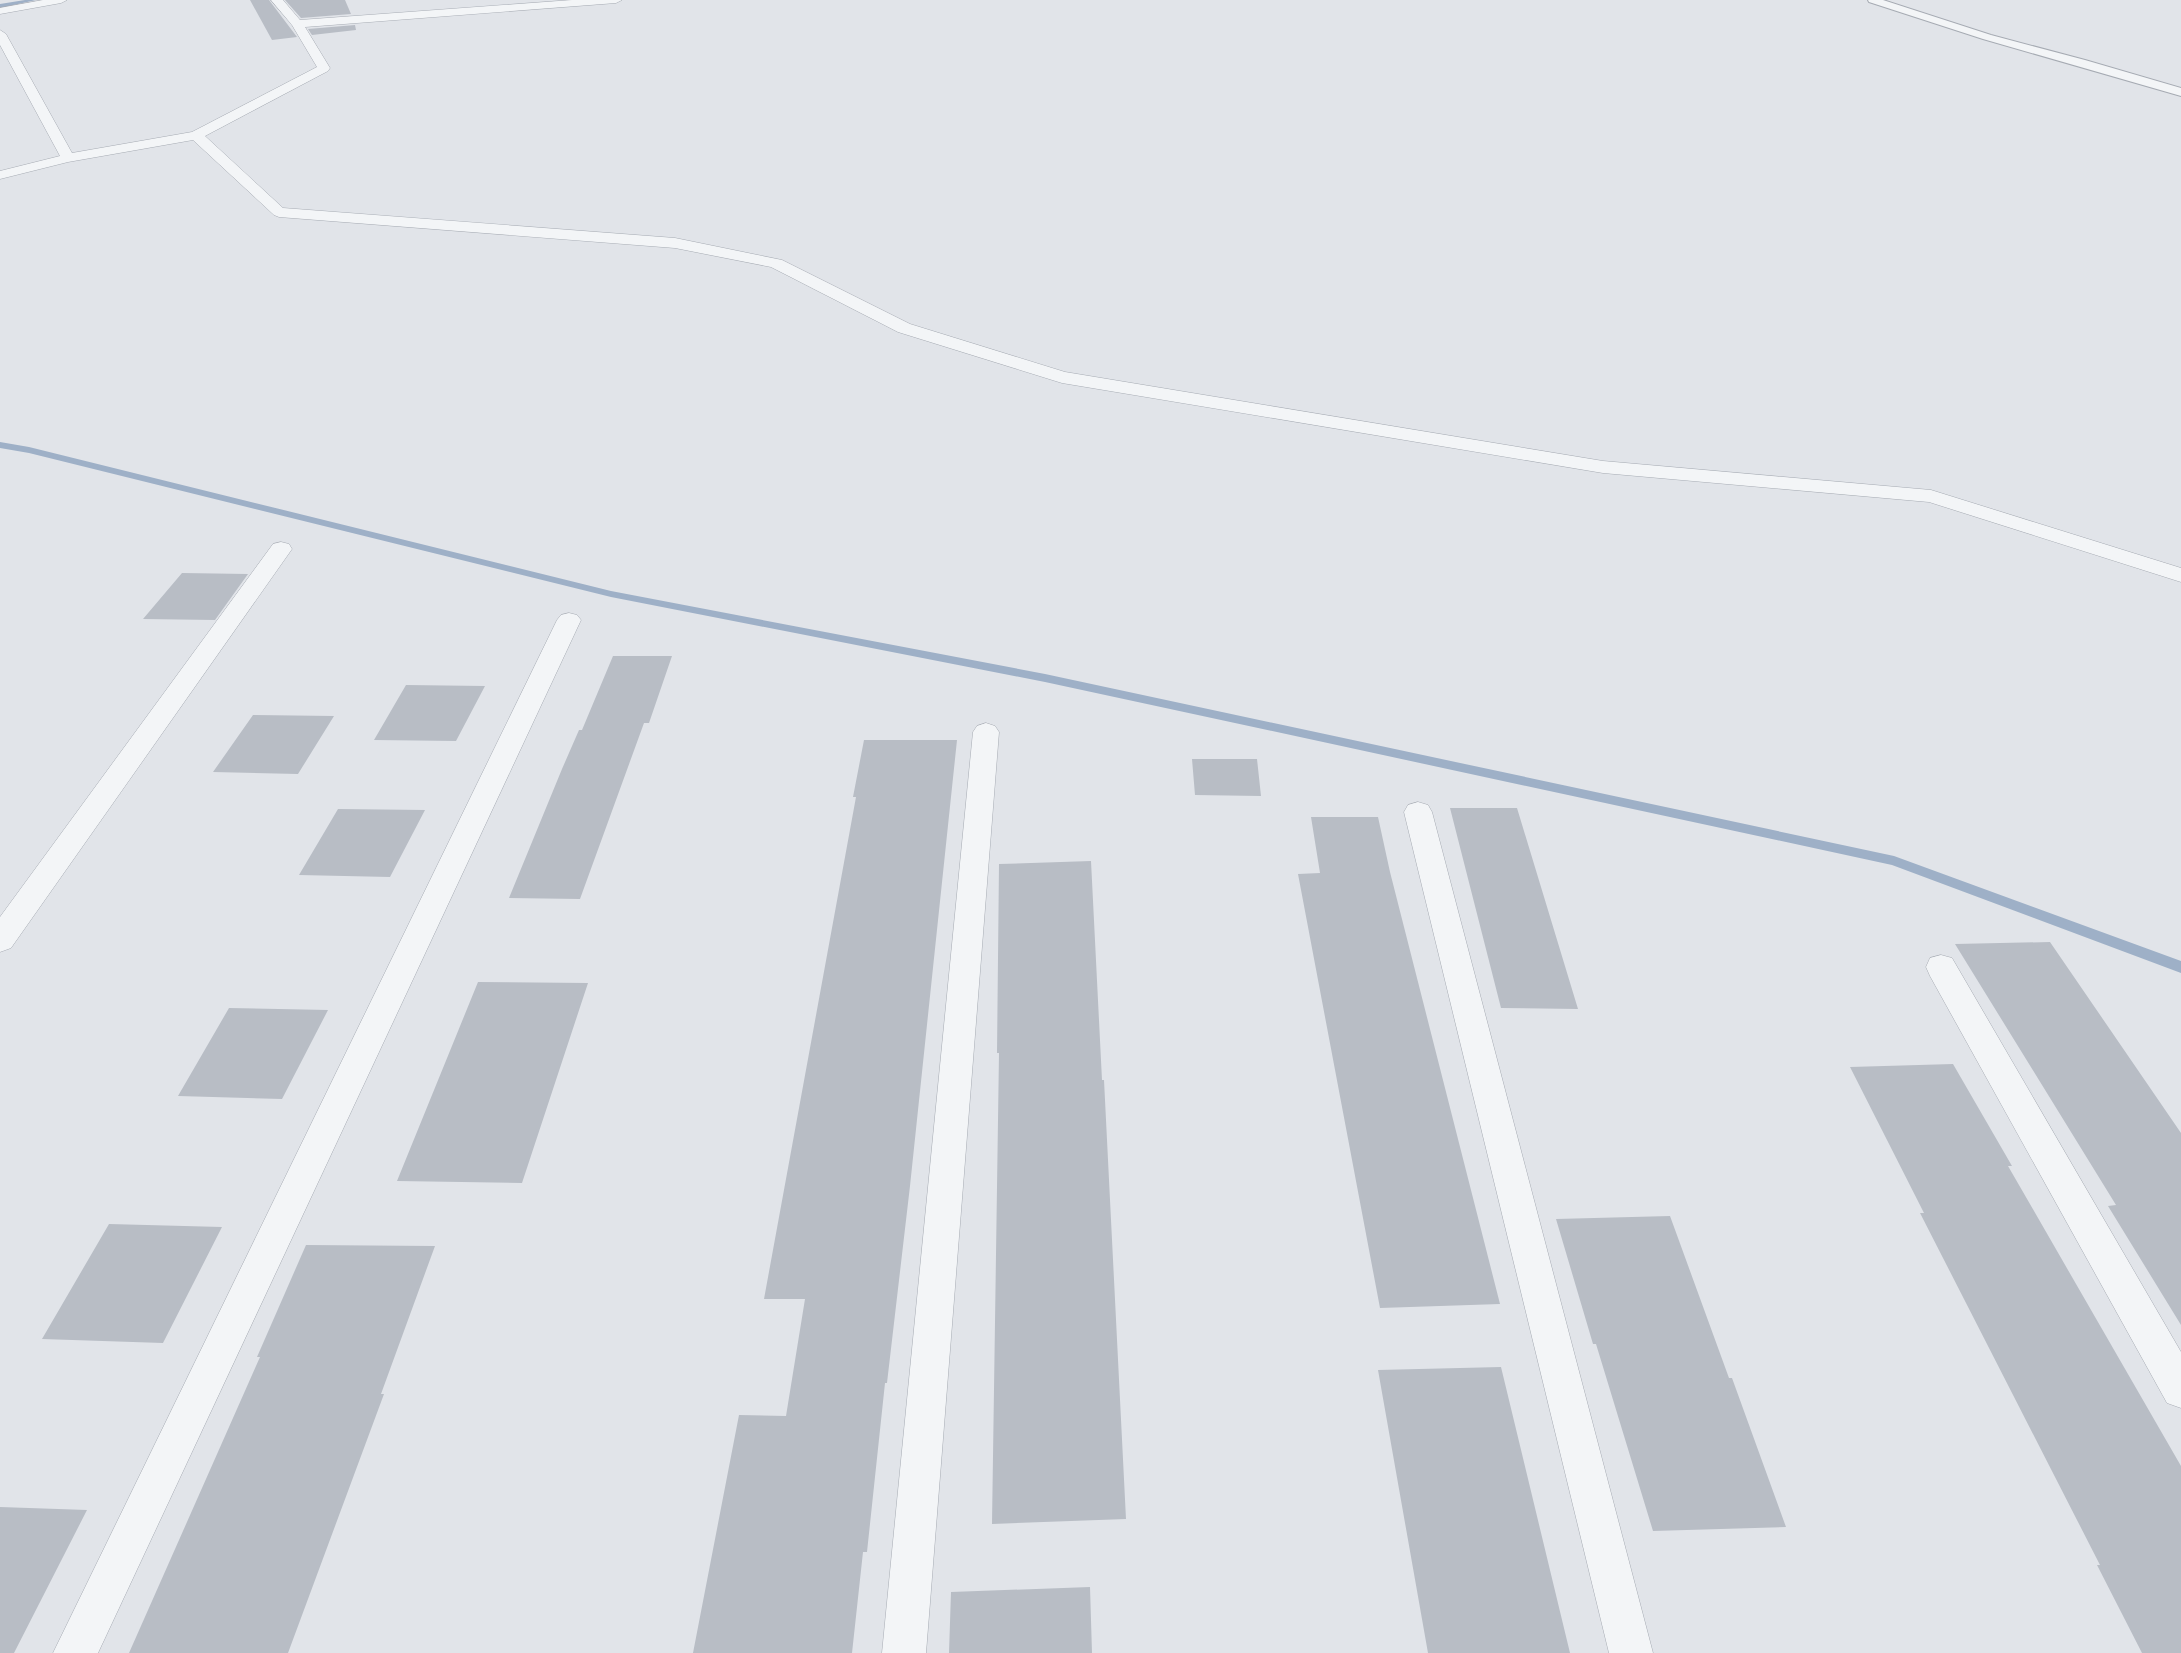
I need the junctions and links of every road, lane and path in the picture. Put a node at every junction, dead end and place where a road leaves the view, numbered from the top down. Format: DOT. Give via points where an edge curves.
graph roads {
  1 [pos="13,0"];
  2 [pos="61,0"];
  3 [pos="277,0"];
  4 [pos="616,0"];
  5 [pos="1873,0"];
  6 [pos="42,1"];
  7 [pos="0,3"];
  8 [pos="0,11"];
  9 [pos="297,24"];
  10 [pos="0,34"];
  11 [pos="2181,92"];
  12 [pos="196,135"];
  13 [pos="68,158"];
  14 [pos="0,175"];
  15 [pos="281,549"];
  16 [pos="2181,575"];
  17 [pos="569,620"];
  18 [pos="986,732"];
  19 [pos="1418,812"];
  20 [pos="0,940"];
  21 [pos="1941,967"];
  22 [pos="2181,1389"];
  23 [pos="76,1653"];
  24 [pos="904,1653"];
  25 [pos="1630,1653"];
  1 -- 7 [label="street"];
  2 -- 6 [label="street"];
  3 -- 9 [label="street"];
  4 -- 9 [label="street"];
  5 -- 11 [label="lane" via="1987,37"];
  6 -- 8 [label="street"];
  9 -- 12 [label="street" via="324,68"];
  10 -- 13 [label="street"];
  12 -- 13 [label="street"];
  12 -- 16 [label="street" via="280,212 675,243 776,263 904,328 1062,376 1603,467 1931,496"];
  13 -- 14 [label="street"];
  15 -- 20 [label="street"];
  17 -- 23 [label="street"];
  18 -- 24 [label="street"];
  19 -- 25 [label="street"];
  21 -- 22 [label="street"];
}
